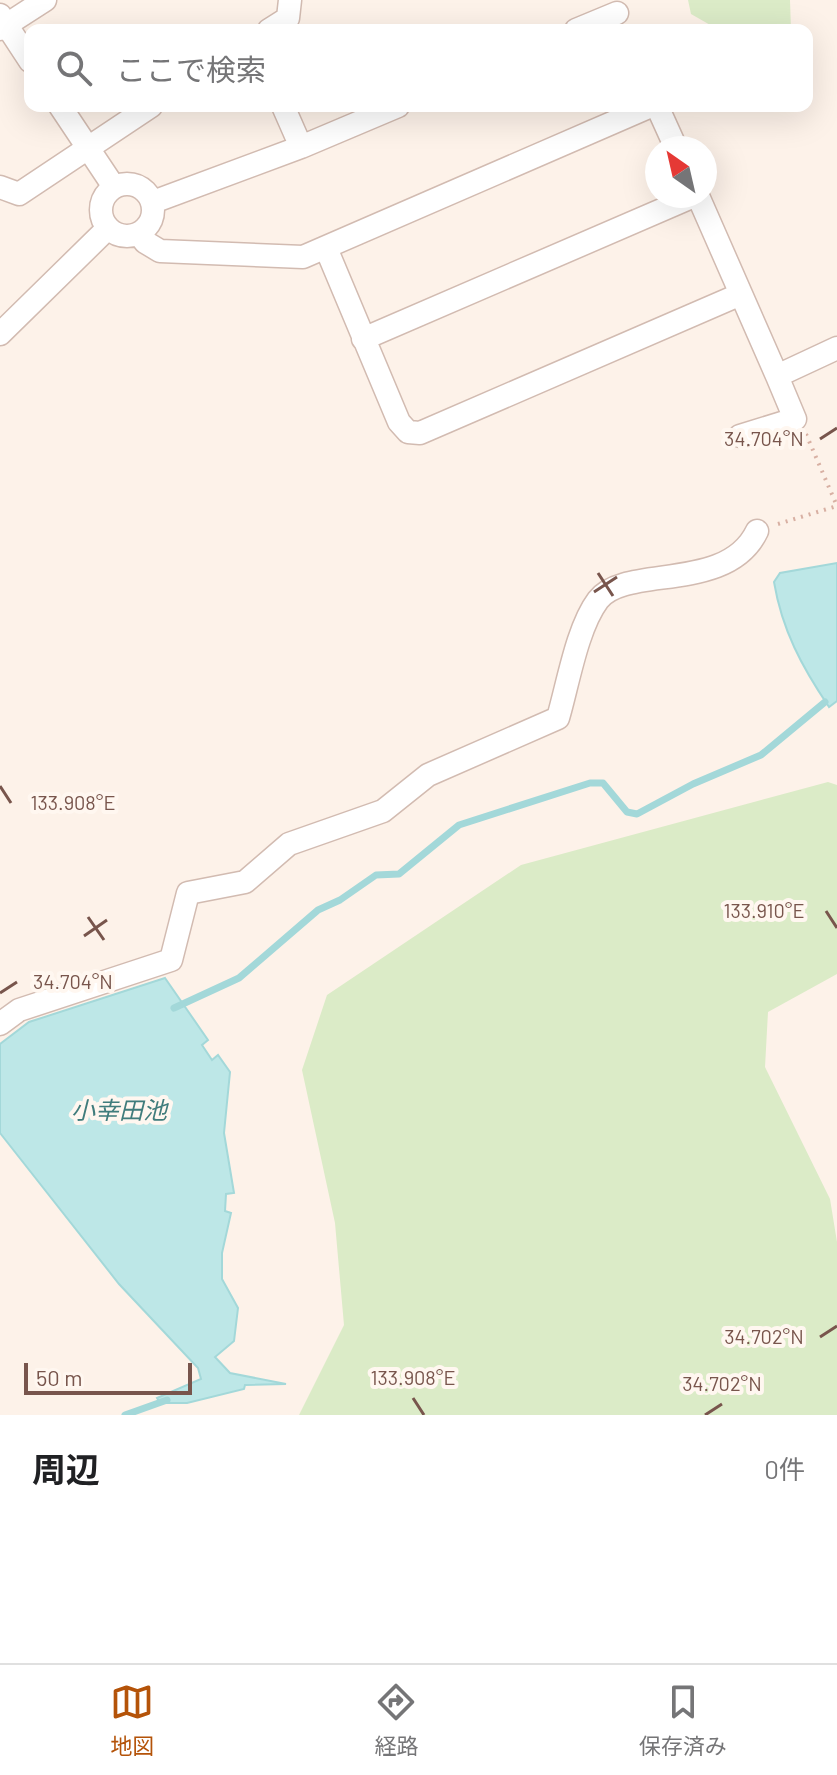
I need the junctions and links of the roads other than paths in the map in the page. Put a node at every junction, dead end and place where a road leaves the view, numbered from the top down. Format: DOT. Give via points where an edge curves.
graph roads {
  1 [pos="45,0"];
  2 [pos="290,0"];
  3 [pos="622,14"];
  4 [pos="2,23"];
  5 [pos="278,24"];
  6 [pos="593,24"];
  7 [pos="24,53"];
  8 [pos="64,112"];
  9 [pos="142,112"];
  10 [pos="286,112"];
  11 [pos="384,112"];
  12 [pos="637,112"];
  13 [pos="660,112"];
  14 [pos="671,136"];
  15 [pos="87,147"];
  16 [pos="301,147"];
  17 [pos="0,187"];
  18 [pos="114,187"];
  19 [pos="153,202"];
  20 [pos="668,208"];
  21 [pos="702,208"];
  22 [pos="108,228"];
  23 [pos="139,233"];
  24 [pos="326,248"];
  25 [pos="741,294"];
  26 [pos="0,334"];
  27 [pos="363,339"];
  28 [pos="837,348"];
  29 [pos="777,376"];
  30 [pos="740,436"];
  31 [pos="757,531"];
  32 [pos="0,1024"];
  1 -- 4 [label="street"];
  2 -- 5 [label="street" via="288,18"];
  3 -- 6 [label="street"];
  4 -- 7 [label="street"];
  8 -- 15 [label="street"];
  9 -- 15 [label="street"];
  10 -- 16 [label="street"];
  11 -- 16 [label="street"];
  12 -- 24 [label="street"];
  13 -- 14 [label="street"];
  15 -- 17 [label="street" via="19,194"];
  15 -- 18 [label="street"];
  16 -- 19 [label="street"];
  18 -- 19 [label="street" via="137,185"];
  18 -- 22 [label="street" via="101,206"];
  19 -- 23 [label="street" via="150,224"];
  20 -- 27 [label="street"];
  21 -- 25 [label="street"];
  22 -- 23 [label="street" via="123,236"];
  22 -- 26 [label="street"];
  23 -- 24 [label="street" via="160,251 303,257"];
  24 -- 27 [label="street"];
  25 -- 27 [label="street" via="420,433 408,432 399,422"];
  25 -- 29 [label="street"];
  28 -- 29 [label="street"];
  29 -- 30 [label="street" via="795,419"];
  31 -- 32 [label="street" via="750,546 701,573 629,585 599,598 586,623 558,718 428,775 383,811 289,844 245,882 188,893 171,960 19,1010"];
}
